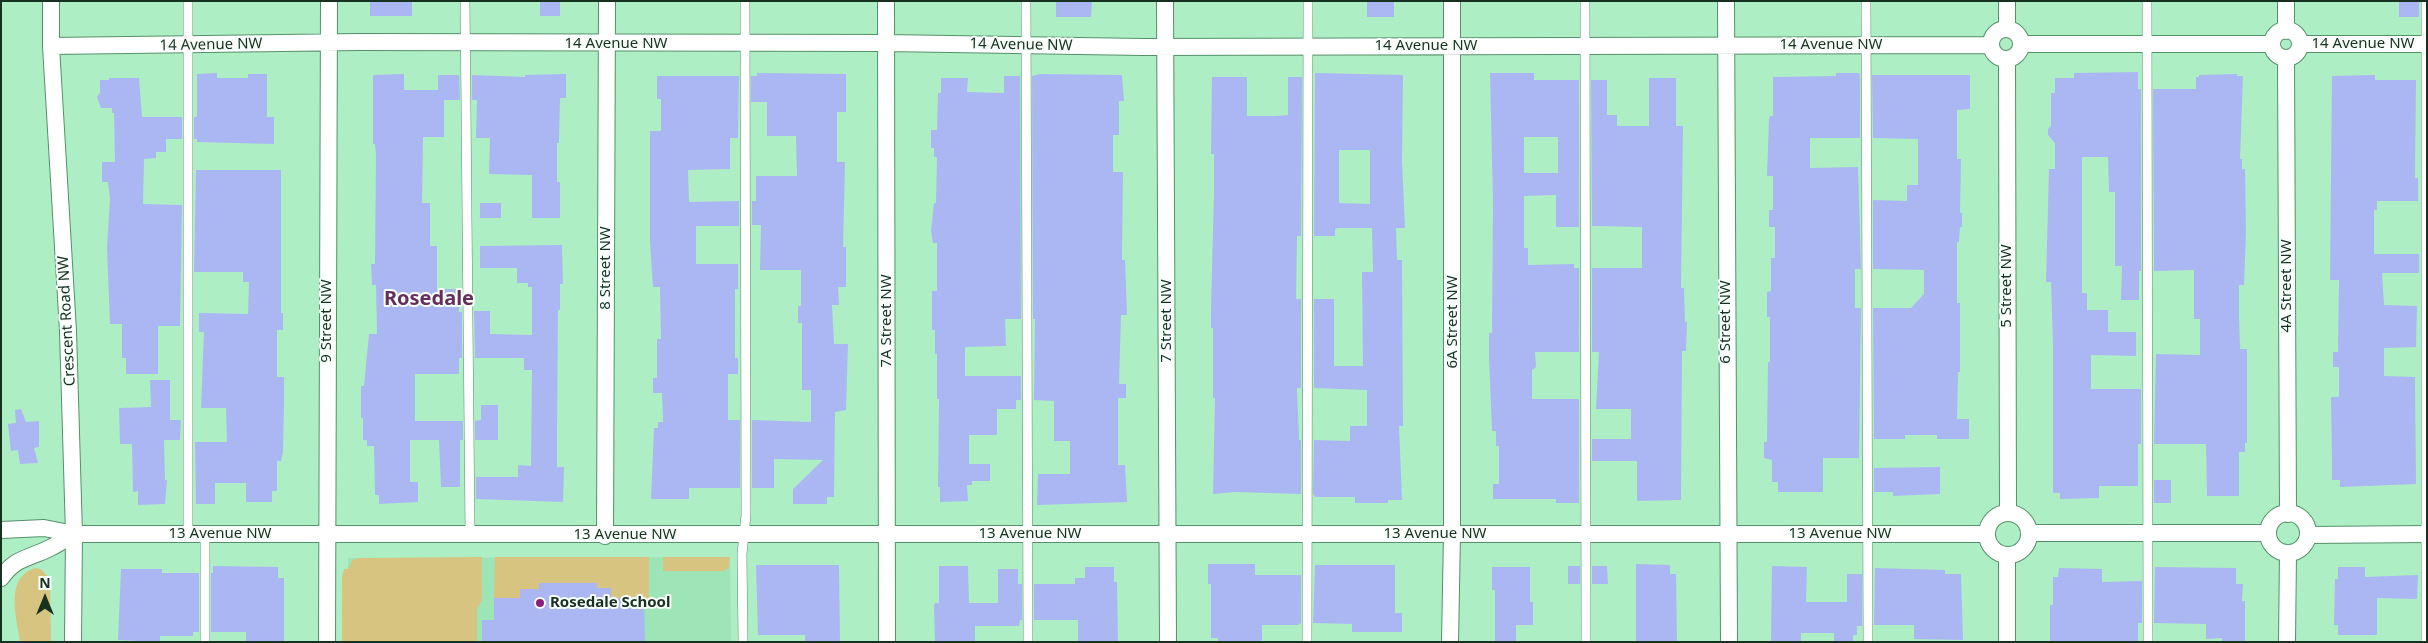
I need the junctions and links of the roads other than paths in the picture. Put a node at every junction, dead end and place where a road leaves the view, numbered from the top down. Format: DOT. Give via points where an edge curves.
graph roads {
  1 [pos="51,1"];
  2 [pos="188,1"];
  3 [pos="329,1"];
  4 [pos="465,1"];
  5 [pos="607,1"];
  6 [pos="745,1"];
  7 [pos="886,1"];
  8 [pos="1026,1"];
  9 [pos="1165,1"];
  10 [pos="1308,1"];
  11 [pos="1452,1"];
  12 [pos="1585,1"];
  13 [pos="1726,1"];
  14 [pos="1866,1"];
  15 [pos="2007,1"];
  16 [pos="2147,1"];
  17 [pos="2286,1"];
  18 [pos="2426,1"];
  19 [pos="2007,28"];
  20 [pos="2286,31"];
  21 [pos="328,43"];
  22 [pos="465,43"];
  23 [pos="886,43"];
  24 [pos="607,44"];
  25 [pos="746,44"];
  26 [pos="2022,44"];
  27 [pos="2147,44"];
  28 [pos="2272,44"];
  29 [pos="2300,44"];
  30 [pos="2426,44"];
  31 [pos="188,45"];
  32 [pos="1585,45"];
  33 [pos="1726,45"];
  34 [pos="1865,45"];
  35 [pos="1991,45"];
  36 [pos="51,46"];
  37 [pos="1026,46"];
  38 [pos="1308,46"];
  39 [pos="1453,46"];
  40 [pos="1165,47"];
  41 [pos="2286,58"];
  42 [pos="2007,59"];
  43 [pos="2008,513"];
  44 [pos="2288,514"];
  45 [pos="1,530"];
  46 [pos="2029,533"];
  47 [pos="2268,533"];
  48 [pos="74,534"];
  49 [pos="188,534"];
  50 [pos="205,534"];
  51 [pos="327,534"];
  52 [pos="470,534"];
  53 [pos="888,534"];
  54 [pos="1169,534"];
  55 [pos="1452,534"];
  56 [pos="1586,534"];
  57 [pos="1727,534"];
  58 [pos="1868,534"];
  59 [pos="1986,534"];
  60 [pos="2147,534"];
  61 [pos="2426,534"];
  62 [pos="1028,535"];
  63 [pos="1308,535"];
  64 [pos="2308,535"];
  65 [pos="604,536"];
  66 [pos="744,536"];
  67 [pos="2288,553"];
  68 [pos="2007,556"];
  69 [pos="1,578"];
  70 [pos="73,642"];
  71 [pos="205,642"];
  72 [pos="327,642"];
  73 [pos="743,642"];
  74 [pos="888,642"];
  75 [pos="1028,642"];
  76 [pos="1168,642"];
  77 [pos="1307,642"];
  78 [pos="1450,642"];
  79 [pos="1586,642"];
  80 [pos="1729,642"];
  81 [pos="1868,642"];
  82 [pos="2007,642"];
  83 [pos="2148,642"];
  84 [pos="2287,642"];
  85 [pos="2426,642"];
  1 -- 36 [label="street, Crescent Road NW"];
  2 -- 31 [label="lane"];
  3 -- 21 [label="street, 9 Street NW"];
  4 -- 22 [label="lane"];
  5 -- 24 [label="street, 8 Street NW"];
  6 -- 25 [label="lane"];
  7 -- 23 [label="street, 7A Street NW"];
  8 -- 37 [label="lane"];
  9 -- 40 [label="street, 7 Street NW"];
  10 -- 38 [label="lane"];
  11 -- 39 [label="street, 6A Street NW"];
  12 -- 32 [label="lane"];
  13 -- 33 [label="street, 6 Street NW"];
  14 -- 34 [label="lane"];
  15 -- 19 [label="street"];
  16 -- 27 [label="lane"];
  17 -- 20 [label="street"];
  18 -- 30 [label="lane"];
  19 -- 26 [label="street" via="2019,34"];
  19 -- 35 [label="street" via="1997,31"];
  20 -- 28 [label="street" via="2275,36"];
  20 -- 29 [label="street" via="2294,33"];
  21 -- 22 [label="street, 14 Avenue NW"];
  21 -- 31 [label="street, 14 Avenue NW"];
  21 -- 51 [label="street, 9 Street NW"];
  22 -- 24 [label="street, 14 Avenue NW"];
  22 -- 52 [label="lane"];
  23 -- 25 [label="street, 14 Avenue NW"];
  23 -- 37 [label="street, 14 Avenue NW"];
  23 -- 53 [label="street, 7A Street NW"];
  24 -- 25 [label="street, 14 Avenue NW"];
  24 -- 65 [label="street, 8 Street NW"];
  25 -- 66 [label="lane"];
  26 -- 27 [label="street"];
  26 -- 42 [label="street" via="2019,53"];
  27 -- 28 [label="street"];
  27 -- 60 [label="lane"];
  28 -- 41 [label="street" via="2278,56"];
  29 -- 30 [label="street, 14 Avenue NW"];
  29 -- 41 [label="street" via="2294,56"];
  30 -- 61 [label="lane"];
  31 -- 36 [label="street, 14 Avenue NW"];
  31 -- 49 [label="lane"];
  32 -- 33 [label="street, 14 Avenue NW"];
  32 -- 39 [label="street, 14 Avenue NW"];
  32 -- 56 [label="lane"];
  33 -- 34 [label="street, 14 Avenue NW"];
  33 -- 57 [label="street, 6 Street NW"];
  34 -- 35 [label="street, 14 Avenue NW"];
  34 -- 58 [label="lane"];
  35 -- 42 [label="street" via="1998,56"];
  36 -- 48 [label="street, Crescent Road NW" via="68,331"];
  37 -- 40 [label="street, 14 Avenue NW"];
  37 -- 62 [label="lane"];
  38 -- 39 [label="street, 14 Avenue NW"];
  38 -- 40 [label="street, 14 Avenue NW"];
  38 -- 63 [label="lane"];
  39 -- 55 [label="street, 6A Street NW"];
  40 -- 54 [label="street, 7 Street NW"];
  41 -- 44 [label="street, 4A Street NW"];
  42 -- 43 [label="street, 5 Street NW"];
  43 -- 46 [label="street" via="2025,521"];
  43 -- 59 [label="street" via="1990,521"];
  44 -- 47 [label="street" via="2274,519"];
  44 -- 64 [label="street" via="2300,518"];
  45 -- 48 [label="street, 13 Avenue NW" via="44,528"];
  46 -- 60 [label="street"];
  46 -- 68 [label="street" via="2025,547"];
  47 -- 60 [label="street"];
  47 -- 67 [label="street" via="2276,549"];
  48 -- 49 [label="street, 13 Avenue NW"];
  48 -- 69 [label="street" via="49,549 18,560"];
  48 -- 70 [label="street, Crescent Road NW"];
  49 -- 50 [label="street, 13 Avenue NW"];
  50 -- 51 [label="street, 13 Avenue NW"];
  50 -- 71 [label="lane"];
  51 -- 52 [label="street, 13 Avenue NW"];
  51 -- 72 [label="street, 9 Street NW"];
  52 -- 65 [label="street, 13 Avenue NW"];
  53 -- 62 [label="street, 13 Avenue NW"];
  53 -- 66 [label="street, 13 Avenue NW"];
  53 -- 74 [label="street, 7A Street NW"];
  54 -- 62 [label="street, 13 Avenue NW"];
  54 -- 63 [label="street, 13 Avenue NW"];
  54 -- 76 [label="street, 7 Street NW"];
  55 -- 56 [label="street, 13 Avenue NW"];
  55 -- 63 [label="street, 13 Avenue NW"];
  55 -- 78 [label="street, 6A Street NW"];
  56 -- 57 [label="street, 13 Avenue NW"];
  56 -- 79 [label="lane"];
  57 -- 58 [label="street, 13 Avenue NW"];
  57 -- 80 [label="street, 6 Street NW"];
  58 -- 59 [label="street, 13 Avenue NW"];
  58 -- 81 [label="lane"];
  59 -- 68 [label="street" via="1990,546"];
  60 -- 83 [label="lane"];
  61 -- 64 [label="street"];
  61 -- 85 [label="lane"];
  62 -- 75 [label="lane"];
  63 -- 77 [label="lane"];
  64 -- 67 [label="street" via="2299,550"];
  65 -- 66 [label="street, 13 Avenue NW"];
  66 -- 73 [label="lane"];
  67 -- 84 [label="street"];
  68 -- 82 [label="street"];
}
